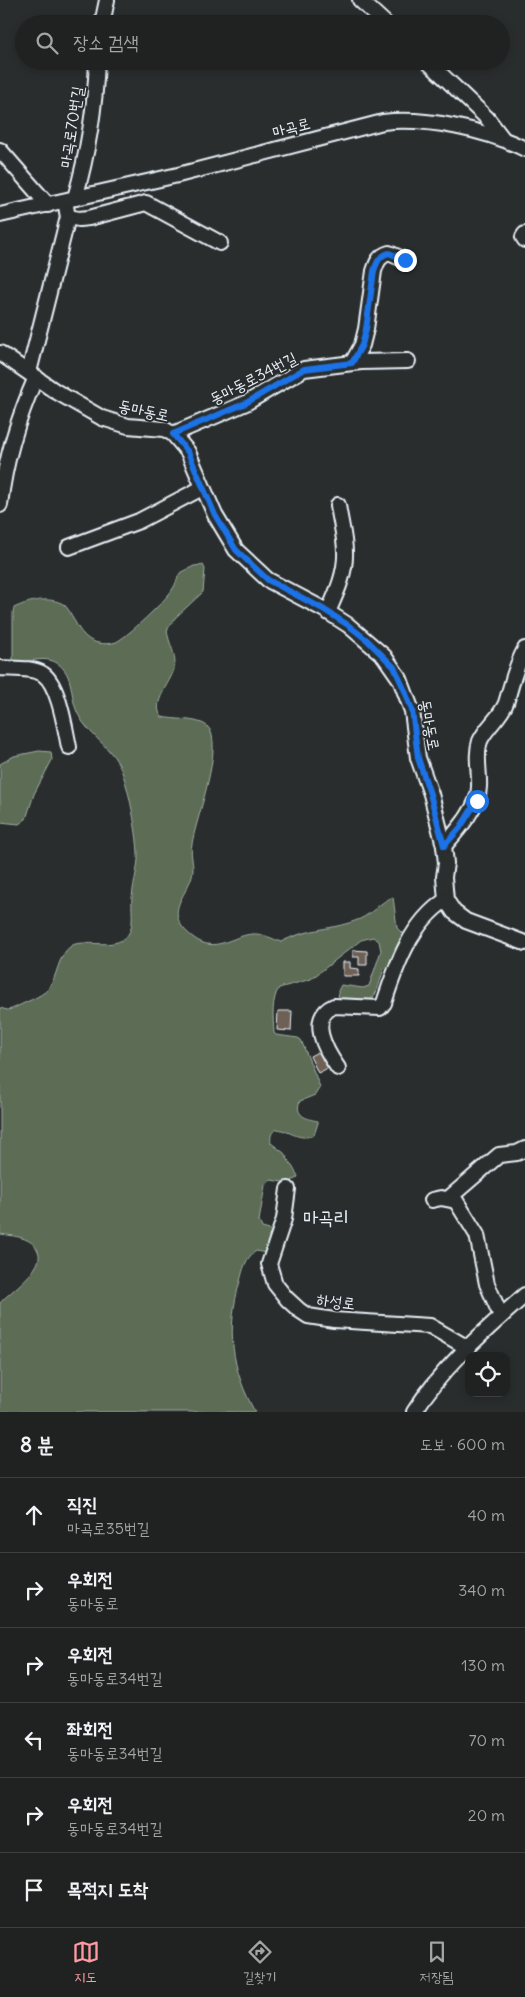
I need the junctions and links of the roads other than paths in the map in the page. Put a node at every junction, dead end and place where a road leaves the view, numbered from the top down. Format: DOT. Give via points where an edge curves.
graph roads {
  1 [pos="108,0"];
  2 [pos="360,0"];
  3 [pos="104,15"];
  4 [pos="376,15"];
  5 [pos="97,70"];
  6 [pos="435,70"];
  7 [pos="503,139"];
  8 [pos="525,149"];
  9 [pos="0,150"];
  10 [pos="70,200"];
  11 [pos="48,204"];
  12 [pos="0,215"];
  13 [pos="68,217"];
  14 [pos="525,234"];
  15 [pos="525,240"];
  16 [pos="220,243"];
  17 [pos="405,260"];
  18 [pos="0,353"];
  19 [pos="408,361"];
  20 [pos="352,363"];
  21 [pos="33,374"];
  22 [pos="173,434"];
  23 [pos="202,488"];
  24 [pos="0,505"];
  25 [pos="338,505"];
  26 [pos="69,547"];
  27 [pos="328,612"];
  28 [pos="525,649"];
  29 [pos="0,668"];
  30 [pos="69,747"];
  31 [pos="444,846"];
  32 [pos="446,900"];
  33 [pos="525,943"];
  34 [pos="338,1068"];
  35 [pos="525,1149"];
  36 [pos="288,1189"];
  37 [pos="448,1198"];
  38 [pos="432,1200"];
  39 [pos="525,1295"];
  40 [pos="501,1316"];
  41 [pos="468,1348"];
  42 [pos="414,1412"];
  1 -- 3 [label="street"];
  2 -- 4 [label="street"];
  5 -- 10 [label="street, 마곡로70번길" via="91,133"];
  6 -- 7 [label="street" via="486,118"];
  7 -- 8 [label="street, 마곡로"];
  7 -- 10 [label="street, 마곡로" via="415,121 383,122"];
  9 -- 11 [label="street"];
  10 -- 11 [label="street, 마곡로"];
  10 -- 13 [label="street"];
  11 -- 12 [label="street, 마곡로"];
  13 -- 16 [label="street" via="89,218 146,203"];
  13 -- 21 [label="street"];
  14 -- 15 [label="street"];
  17 -- 20 [label="street" via="389,253 378,260 362,345"];
  18 -- 21 [label="street, 동마동로"];
  19 -- 20 [label="street, 동마동로34번길"];
  20 -- 22 [label="street, 동마동로34번길" via="304,369 246,403"];
  21 -- 22 [label="street, 동마동로" via="55,391 102,418 128,426 164,429"];
  21 -- 24 [label="street" via="9,452"];
  22 -- 23 [label="street, 동마동로" via="188,452"];
  23 -- 26 [label="street" via="139,521"];
  23 -- 27 [label="street, 동마동로" via="225,534 255,570 280,588"];
  25 -- 27 [label="street" via="345,556"];
  27 -- 31 [label="street, 동마동로" via="367,640 394,667 400,679 412,710 418,758"];
  28 -- 31 [label="street" via="506,703 479,745 480,789 477,801"];
  29 -- 30 [label="street" via="26,669 41,673 49,680"];
  31 -- 32 [label="street, 동마동로"];
  32 -- 33 [label="street" via="466,921"];
  32 -- 34 [label="street" via="426,916 410,941 380,1008 334,1006 322,1015 322,1037"];
  35 -- 37 [label="street" via="517,1154 499,1155"];
  36 -- 41 [label="street, 하성로" via="284,1219 269,1264 275,1284 299,1310 308,1316 334,1320 430,1326"];
  37 -- 38 [label="street"];
  37 -- 40 [label="street" via="456,1201 477,1235 487,1284"];
  39 -- 40 [label="street"];
  40 -- 41 [label="street"];
  41 -- 42 [label="street" via="435,1383"];
}
